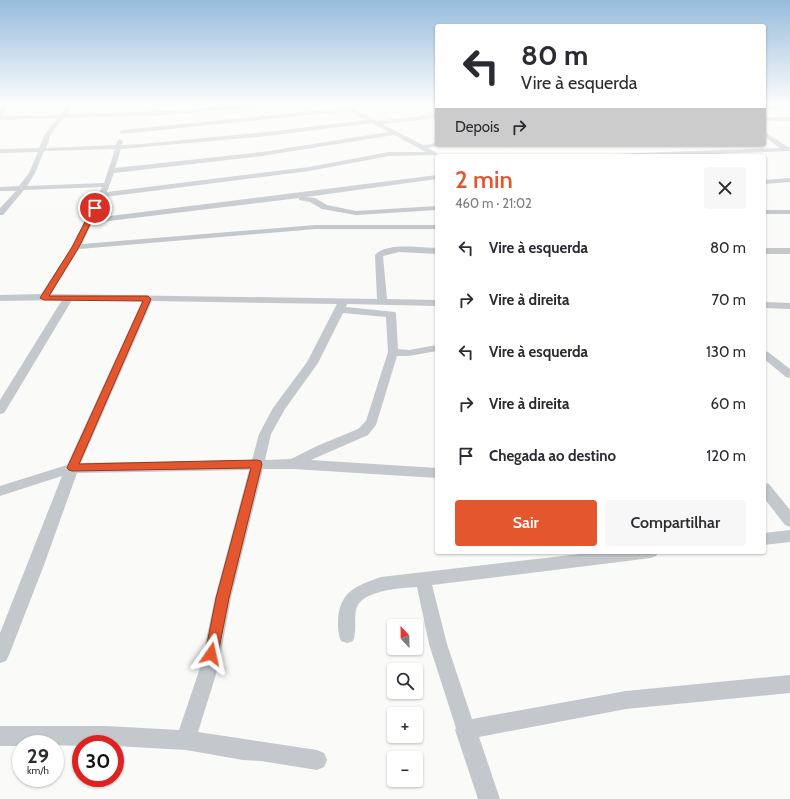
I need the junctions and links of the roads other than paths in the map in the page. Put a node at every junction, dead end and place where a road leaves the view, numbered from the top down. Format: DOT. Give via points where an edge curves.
graph roads {
  1 [pos="44,142"];
  2 [pos="120,142"];
  3 [pos="176,142"];
  4 [pos="358,142"];
  5 [pos="778,142"];
  6 [pos="405,144"];
  7 [pos="435,145"];
  8 [pos="422,147"];
  9 [pos="118,148"];
  10 [pos="41,149"];
  11 [pos="788,149"];
  12 [pos="0,151"];
  13 [pos="389,154"];
  14 [pos="435,154"];
  15 [pos="662,154"];
  16 [pos="435,155"];
  17 [pos="268,164"];
  18 [pos="111,171"];
  19 [pos="435,177"];
  20 [pos="790,180"];
  21 [pos="766,182"];
  22 [pos="107,185"];
  23 [pos="0,189"];
  24 [pos="22,189"];
  25 [pos="101,195"];
  26 [pos="289,196"];
  27 [pos="435,208"];
  28 [pos="766,212"];
  29 [pos="790,212"];
  30 [pos="0,213"];
  31 [pos="89,221"];
  32 [pos="435,227"];
  33 [pos="76,247"];
  34 [pos="435,251"];
  35 [pos="766,251"];
  36 [pos="790,251"];
  37 [pos="0,298"];
  38 [pos="44,298"];
  39 [pos="69,298"];
  40 [pos="148,299"];
  41 [pos="382,302"];
  42 [pos="435,302"];
  43 [pos="766,305"];
  44 [pos="342,306"];
  45 [pos="790,306"];
  46 [pos="435,348"];
  47 [pos="393,352"];
  48 [pos="766,356"];
  49 [pos="790,375"];
  50 [pos="0,410"];
  51 [pos="257,464"];
  52 [pos="294,464"];
  53 [pos="72,468"];
  54 [pos="435,473"];
  55 [pos="0,491"];
  56 [pos="766,491"];
  57 [pos="790,521"];
  58 [pos="790,536"];
  59 [pos="766,539"];
  60 [pos="619,554"];
  61 [pos="603,555"];
  62 [pos="559,557"];
  63 [pos="423,579"];
  64 [pos="347,635"];
  65 [pos="0,655"];
  66 [pos="790,684"];
  67 [pos="465,730"];
  68 [pos="0,736"];
  69 [pos="186,740"];
  70 [pos="317,760"];
  71 [pos="489,799"];
  1 -- 10 [label="street"];
  2 -- 9 [label="street"];
  3 -- 9 [label="street"];
  4 -- 17 [label="street"];
  5 -- 11 [label="street"];
  6 -- 8 [label="street"];
  6 -- 13 [label="street"];
  7 -- 8 [label="street"];
  8 -- 14 [label="street"];
  9 -- 10 [label="street"];
  9 -- 18 [label="street"];
  10 -- 12 [label="street"];
  10 -- 24 [label="street" via="32,173"];
  11 -- 15 [label="street"];
  13 -- 16 [label="street"];
  13 -- 17 [label="street" via="326,166"];
  17 -- 18 [label="street"];
  17 -- 25 [label="street"];
  18 -- 22 [label="street"];
  19 -- 26 [label="street"];
  20 -- 21 [label="street"];
  22 -- 24 [label="street"];
  22 -- 25 [label="street"];
  23 -- 24 [label="street"];
  24 -- 30 [label="street"];
  25 -- 31 [label="street"];
  26 -- 27 [label="street" via="356,213"];
  26 -- 31 [label="street"];
  28 -- 29 [label="street"];
  31 -- 33 [label="street"];
  32 -- 33 [label="street" via="316,227"];
  33 -- 38 [label="street"];
  34 -- 41 [label="street" via="392,250 379,255"];
  35 -- 36 [label="street"];
  37 -- 38 [label="street"];
  38 -- 39 [label="street"];
  39 -- 40 [label="street"];
  39 -- 50 [label="street"];
  40 -- 44 [label="street"];
  40 -- 53 [label="street"];
  41 -- 42 [label="street"];
  41 -- 44 [label="street"];
  43 -- 45 [label="street"];
  44 -- 47 [label="street" via="391,314"];
  44 -- 51 [label="street" via="312,363 279,408 265,434"];
  46 -- 47 [label="street" via="409,353"];
  47 -- 52 [label="street" via="372,422 363,432"];
  48 -- 49 [label="street"];
  51 -- 52 [label="street"];
  51 -- 53 [label="street"];
  51 -- 69 [label="street" via="222,598 209,668"];
  52 -- 54 [label="street"];
  53 -- 55 [label="street"];
  53 -- 65 [label="street"];
  56 -- 57 [label="street"];
  58 -- 59 [label="street"];
  60 -- 61 [label="street"];
  61 -- 62 [label="street"];
  62 -- 63 [label="street"];
  63 -- 64 [label="street" via="380,584 359,594 351,601 346,611"];
  63 -- 67 [label="street" via="438,644"];
  66 -- 67 [label="street" via="626,700"];
  67 -- 71 [label="street"];
  68 -- 69 [label="street" via="106,736"];
  69 -- 70 [label="street"];
}
